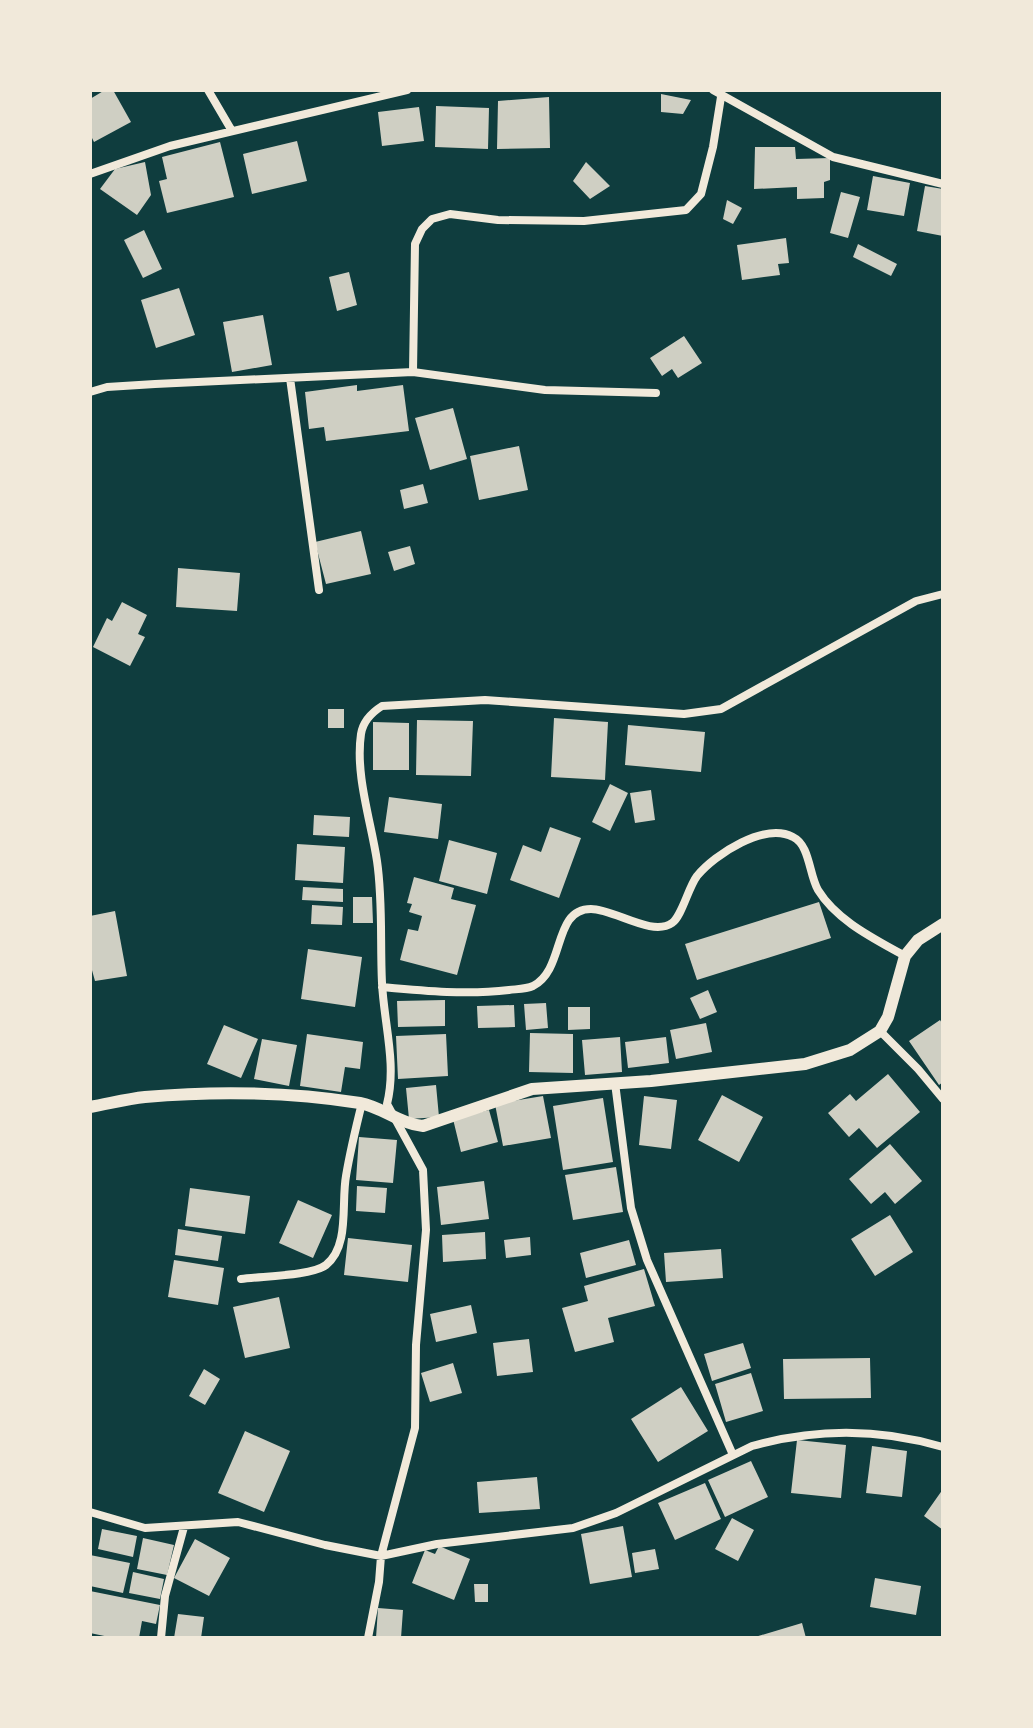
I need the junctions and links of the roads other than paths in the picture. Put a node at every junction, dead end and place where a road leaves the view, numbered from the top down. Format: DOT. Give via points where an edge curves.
graph roads {
  1 [pos="208,90"];
  2 [pos="407,90"];
  3 [pos="713,90"];
  4 [pos="721,97"];
  5 [pos="232,131"];
  6 [pos="90,174"];
  7 [pos="943,184"];
  8 [pos="413,372"];
  9 [pos="290,378"];
  10 [pos="90,392"];
  11 [pos="656,393"];
  12 [pos="319,590"];
  13 [pos="943,594"];
  14 [pos="943,924"];
  15 [pos="905,956"];
  16 [pos="382,987"];
  17 [pos="880,1031"];
  18 [pos="615,1083"];
  19 [pos="943,1099"];
  20 [pos="362,1103"];
  21 [pos="90,1107"];
  22 [pos="392,1115"];
  23 [pos="241,1279"];
  24 [pos="943,1447"];
  25 [pos="733,1455"];
  26 [pos="90,1512"];
  27 [pos="184,1527"];
  28 [pos="381,1556"];
  29 [pos="161,1638"];
  30 [pos="368,1638"];
  1 -- 5 [label="street"];
  2 -- 5 [label="street"];
  3 -- 4 [label="street"];
  4 -- 7 [label="street" via="833,157"];
  4 -- 8 [label="street" via="701,194 686,210 584,221 450,214 432,219 415,244"];
  5 -- 6 [label="street"];
  8 -- 9 [label="street"];
  8 -- 11 [label="street" via="545,390"];
  9 -- 10 [label="street"];
  9 -- 12 [label="street"];
  13 -- 16 [label="street" via="916,601 721,709 684,714 485,700 382,706 366,722 360,747 378,866"];
  14 -- 15 [label="street"];
  15 -- 16 [label="street" via="838,913 818,891 804,848 796,838 779,832 753,838 712,862 696,877 677,920 666,927 589,909 572,916 564,925 554,963 543,980 529,988 448,994"];
  15 -- 17 [label="street"];
  16 -- 22 [label="street" via="391,1070 387,1104"];
  17 -- 18 [label="street" via="850,1050 805,1064"];
  17 -- 19 [label="street"];
  18 -- 22 [label="street" via="524,1090 423,1126"];
  18 -- 25 [label="street" via="631,1208 647,1260"];
  20 -- 21 [label="street" via="194,1094"];
  20 -- 22 [label="street"];
  20 -- 23 [label="street" via="345,1178 337,1253 311,1273"];
  22 -- 28 [label="street" via="423,1170 426,1230 415,1428"];
  24 -- 25 [label="street" via="882,1435 809,1433"];
  25 -- 28 [label="street" via="616,1513 573,1528"];
  26 -- 27 [label="street" via="145,1528"];
  27 -- 28 [label="street" via="238,1522"];
  27 -- 29 [label="street" via="165,1596"];
  28 -- 30 [label="street"];
}
